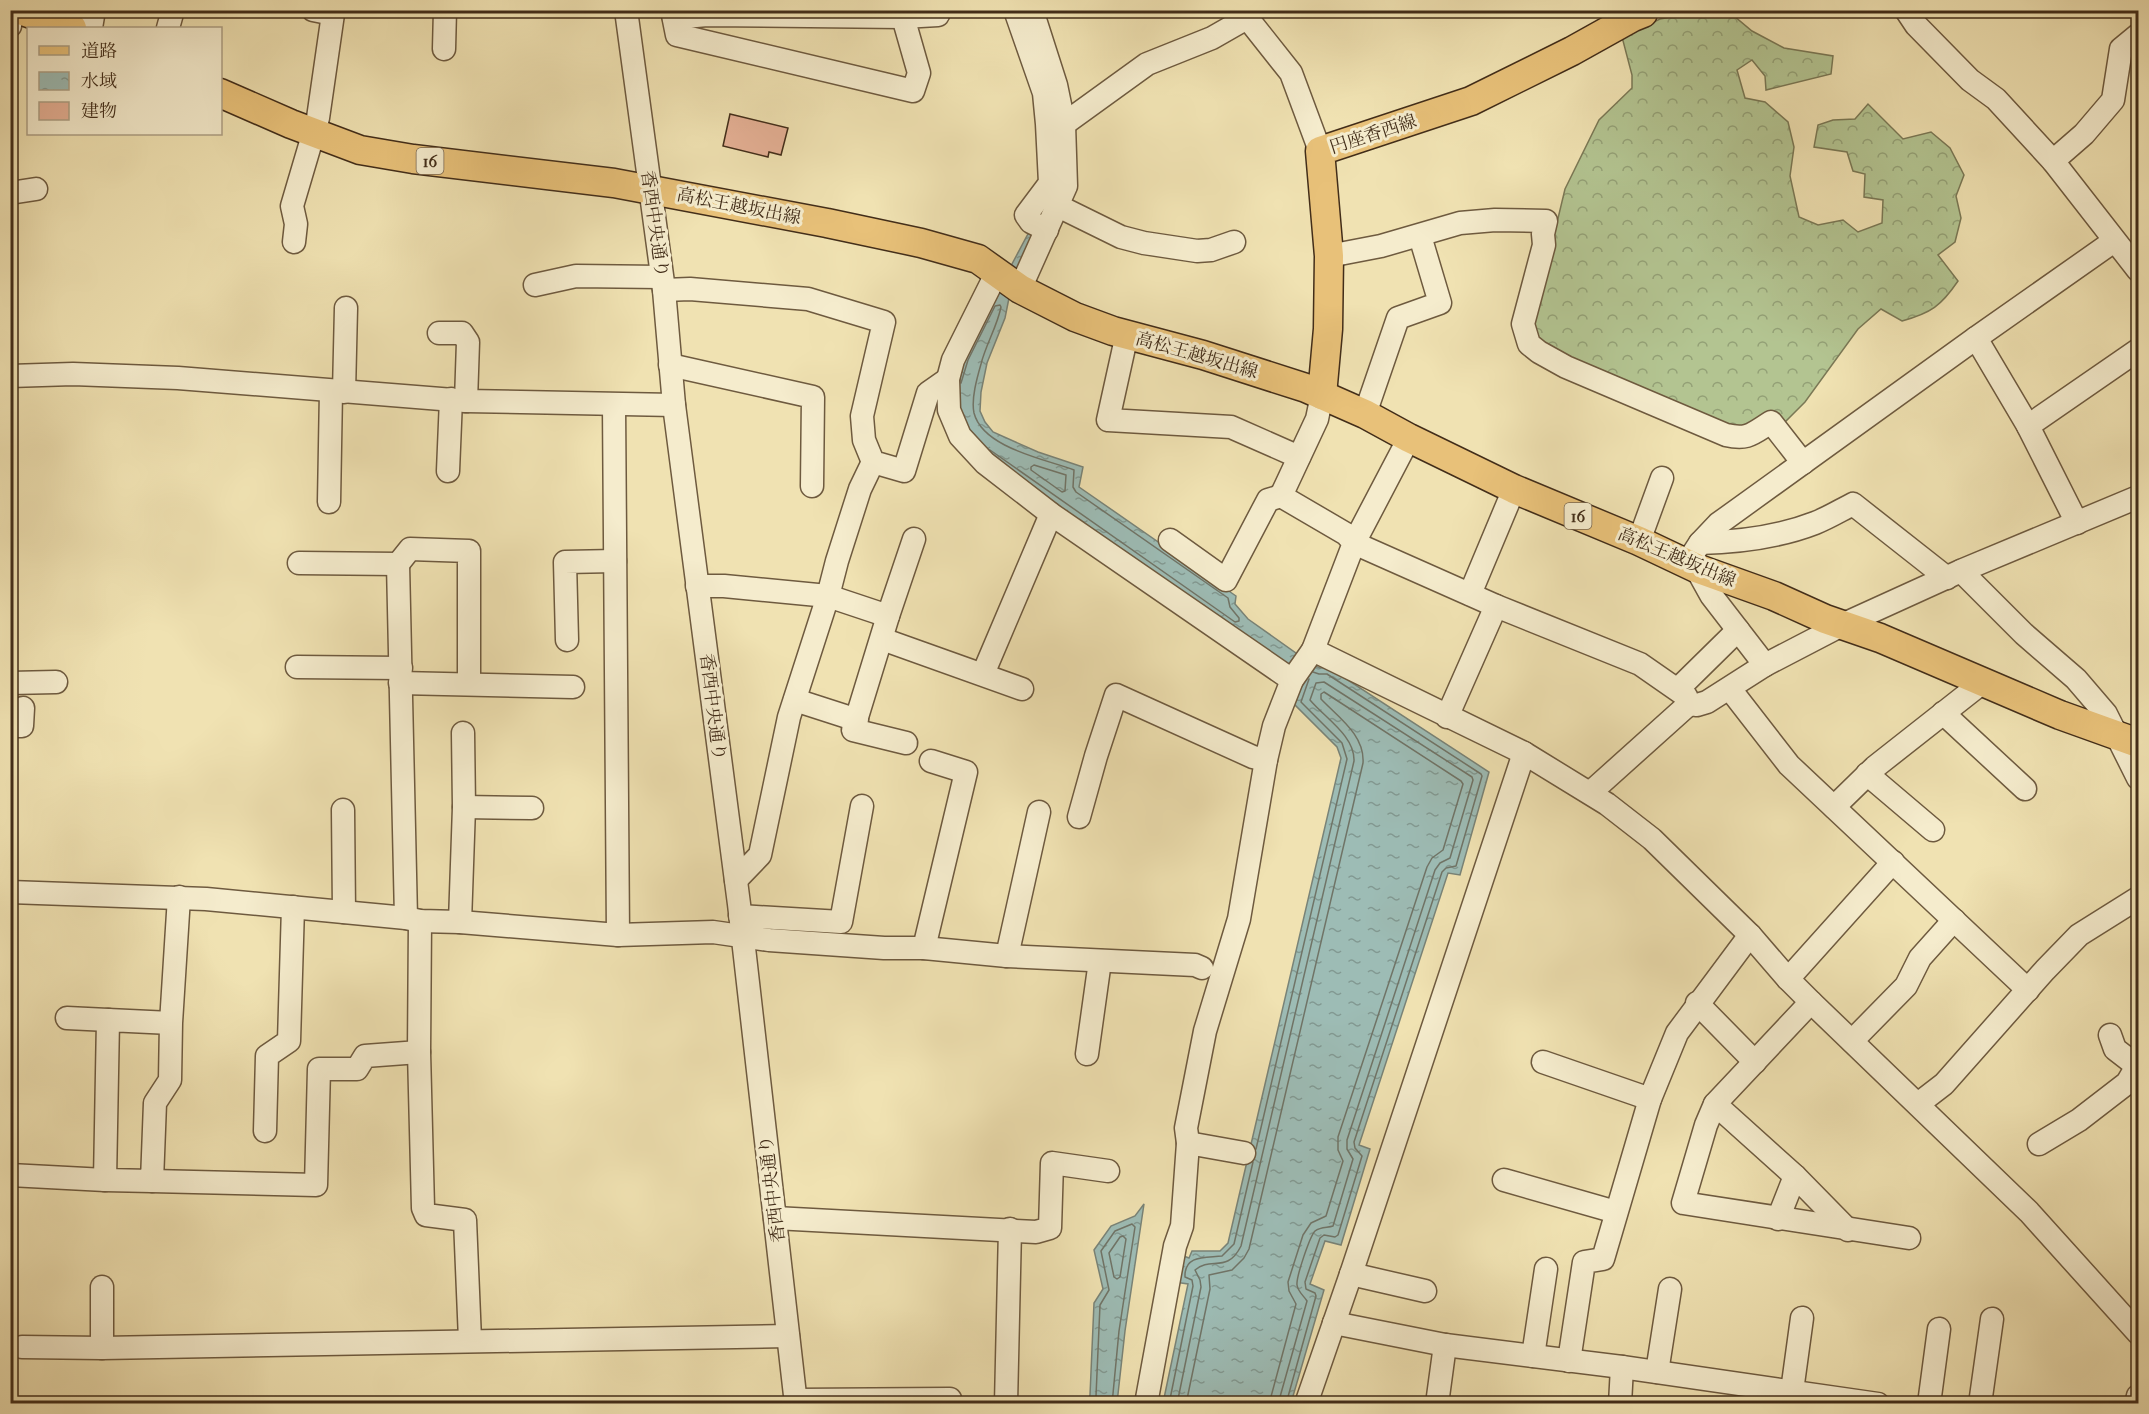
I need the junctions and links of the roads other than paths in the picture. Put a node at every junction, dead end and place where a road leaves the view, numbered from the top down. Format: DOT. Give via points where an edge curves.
graph roads {
  1 [pos="12,10"];
  2 [pos="20,10"];
  3 [pos="94,10"];
  4 [pos="173,10"];
  5 [pos="445,10"];
  6 [pos="626,10"];
  7 [pos="937,10"];
  8 [pos="1906,10"];
  9 [pos="1021,11"];
  10 [pos="1647,11"];
  11 [pos="326,12"];
  12 [pos="673,14"];
  13 [pos="1244,14"];
  14 [pos="903,17"];
  15 [pos="10,27"];
  16 [pos="69,27"];
  17 [pos="91,27"];
  18 [pos="168,27"];
  19 [pos="2139,35"];
  20 [pos="444,49"];
  21 [pos="222,94"];
  22 [pos="1064,124"];
  23 [pos="314,132"];
  24 [pos="1320,152"];
  25 [pos="2053,160"];
  26 [pos="1058,179"];
  27 [pos="36,189"];
  28 [pos="650,191"];
  29 [pos="10,193"];
  30 [pos="1058,206"];
  31 [pos="1039,226"];
  32 [pos="1420,236"];
  33 [pos="2114,241"];
  34 [pos="294,242"];
  35 [pos="1234,242"];
  36 [pos="1329,256"];
  37 [pos="2139,270"];
  38 [pos="1008,280"];
  39 [pos="663,283"];
  40 [pos="535,285"];
  41 [pos="346,308"];
  42 [pos="439,333"];
  43 [pos="1127,334"];
  44 [pos="1976,338"];
  45 [pos="2139,350"];
  46 [pos="669,365"];
  47 [pos="10,375"];
  48 [pos="948,379"];
  49 [pos="338,392"];
  50 [pos="1322,395"];
  51 [pos="458,400"];
  52 [pos="614,405"];
  53 [pos="674,405"];
  54 [pos="1365,414"];
  55 [pos="2028,426"];
  56 [pos="1409,438"];
  57 [pos="1299,457"];
  58 [pos="873,462"];
  59 [pos="1803,463"];
  60 [pos="448,471"];
  61 [pos="1662,478"];
  62 [pos="812,486"];
  63 [pos="1514,489"];
  64 [pos="1281,496"];
  65 [pos="2139,497"];
  66 [pos="329,502"];
  67 [pos="1051,514"];
  68 [pos="2077,523"];
  69 [pos="914,539"];
  70 [pos="1170,540"];
  71 [pos="1639,541"];
  72 [pos="1354,543"];
  73 [pos="1694,558"];
  74 [pos="615,561"];
  75 [pos="299,563"];
  76 [pos="398,564"];
  77 [pos="1954,574"];
  78 [pos="697,586"];
  79 [pos="1470,594"];
  80 [pos="828,596"];
  81 [pos="1496,606"];
  82 [pos="888,616"];
  83 [pos="1842,625"];
  84 [pos="1738,630"];
  85 [pos="882,639"];
  86 [pos="567,640"];
  87 [pos="1310,654"];
  88 [pos="1765,665"];
  89 [pos="297,668"];
  90 [pos="982,674"];
  91 [pos="400,676"];
  92 [pos="1293,678"];
  93 [pos="56,682"];
  94 [pos="1983,682"];
  95 [pos="10,683"];
  96 [pos="469,684"];
  97 [pos="573,687"];
  98 [pos="1022,689"];
  99 [pos="1730,689"];
  100 [pos="1683,697"];
  101 [pos="795,700"];
  102 [pos="1943,714"];
  103 [pos="1447,717"];
  104 [pos="857,720"];
  105 [pos="463,733"];
  106 [pos="2127,740"];
  107 [pos="906,743"];
  108 [pos="1524,753"];
  109 [pos="1266,760"];
  110 [pos="931,761"];
  111 [pos="1868,774"];
  112 [pos="2139,778"];
  113 [pos="2025,789"];
  114 [pos="1591,792"];
  115 [pos="862,806"];
  116 [pos="464,807"];
  117 [pos="1834,807"];
  118 [pos="532,808"];
  119 [pos="343,810"];
  120 [pos="1039,812"];
  121 [pos="1079,818"];
  122 [pos="1933,830"];
  123 [pos="1893,862"];
  124 [pos="736,880"];
  125 [pos="10,892"];
  126 [pos="179,897"];
  127 [pos="2139,898"];
  128 [pos="293,907"];
  129 [pos="344,912"];
  130 [pos="413,920"];
  131 [pos="1954,920"];
  132 [pos="460,922"];
  133 [pos="741,926"];
  134 [pos="1750,934"];
  135 [pos="618,935"];
  136 [pos="924,948"];
  137 [pos="1007,957"];
  138 [pos="1100,961"];
  139 [pos="1202,968"];
  140 [pos="1788,979"];
  141 [pos="2028,990"];
  142 [pos="1811,1002"];
  143 [pos="1697,1004"];
  144 [pos="67,1018"];
  145 [pos="108,1020"];
  146 [pos="171,1023"];
  147 [pos="2110,1035"];
  148 [pos="1852,1041"];
  149 [pos="419,1052"];
  150 [pos="1087,1054"];
  151 [pos="1543,1062"];
  152 [pos="1755,1062"];
  153 [pos="2138,1066"];
  154 [pos="1650,1099"];
  155 [pos="1715,1104"];
  156 [pos="1918,1104"];
  157 [pos="265,1131"];
  158 [pos="1188,1143"];
  159 [pos="2038,1144"];
  160 [pos="1244,1153"];
  161 [pos="1108,1171"];
  162 [pos="10,1175"];
  163 [pos="1795,1176"];
  164 [pos="105,1180"];
  165 [pos="1504,1180"];
  166 [pos="152,1181"];
  167 [pos="1616,1212"];
  168 [pos="776,1218"];
  169 [pos="1778,1219"];
  170 [pos="1010,1229"];
  171 [pos="1848,1230"];
  172 [pos="1909,1238"];
  173 [pos="1546,1269"];
  174 [pos="1351,1274"];
  175 [pos="102,1287"];
  176 [pos="1670,1289"];
  177 [pos="1425,1291"];
  178 [pos="1802,1318"];
  179 [pos="1992,1319"];
  180 [pos="1335,1323"];
  181 [pos="1939,1329"];
  182 [pos="2139,1333"];
  183 [pos="788,1336"];
  184 [pos="470,1340"];
  185 [pos="1445,1345"];
  186 [pos="22,1347"];
  187 [pos="102,1348"];
  188 [pos="1533,1356"];
  189 [pos="1569,1361"];
  190 [pos="1623,1367"];
  191 [pos="1657,1372"];
  192 [pos="1792,1391"];
  193 [pos="2139,1396"];
  194 [pos="950,1399"];
  195 [pos="796,1402"];
  196 [pos="1006,1404"];
  197 [pos="1146,1404"];
  198 [pos="1306,1404"];
  199 [pos="1437,1404"];
  200 [pos="1620,1404"];
  201 [pos="1878,1404"];
  202 [pos="1929,1404"];
  203 [pos="1980,1404"];
  204 [pos="2136,1404"];
  1 -- 15 [label="street"];
  2 -- 16 [label="main road"];
  3 -- 17 [label="street"];
  4 -- 18 [label="street"];
  5 -- 20 [label="street"];
  6 -- 28 [label="street, 香西中央通り"];
  7 -- 14 [label="street" via="938,15"];
  8 -- 25 [label="street" via="1970,80 1996,99"];
  9 -- 22 [label="street" via="1056,85"];
  9 -- 26 [label="street" via="1044,93"];
  10 -- 24 [label="main road, 円座香西線" via="1471,101"];
  11 -- 23 [label="street"];
  12 -- 14 [label="street"];
  12 -- 14 [label="street" via="677,35 913,91 919,73"];
  13 -- 22 [label="street" via="1212,38 1147,64"];
  13 -- 24 [label="street" via="1291,73"];
  19 -- 25 [label="street" via="2121,49 2113,100 2084,134"];
  21 -- 23 [label="main road, 高松王越坂出線 / 16"];
  22 -- 26 [label="street"];
  23 -- 28 [label="main road, 高松王越坂出線 / 16" via="360,150"];
  23 -- 34 [label="street" via="292,206"];
  24 -- 36 [label="main road, 円座香西線"];
  25 -- 33 [label="street"];
  26 -- 30 [label="street" via="1066,186"];
  26 -- 31 [label="street" via="1026,215"];
  27 -- 29 [label="street"];
  28 -- 38 [label="main road, 高松王越坂出線 / 16" via="921,243 978,259"];
  28 -- 39 [label="street, 香西中央通り"];
  30 -- 31 [label="street"];
  30 -- 35 [label="street" via="1121,237 1144,243 1197,251"];
  31 -- 38 [label="street"];
  32 -- 36 [label="street"];
  32 -- 54 [label="street" via="1440,303 1398,318"];
  32 -- 59 [label="street" via="1460,223 1546,221 1544,244 1523,324 1529,344 1566,367 1726,435 1751,435 1771,422"];
  33 -- 37 [label="street"];
  33 -- 44 [label="street"];
  36 -- 50 [label="main road, 円座香西線"];
  38 -- 43 [label="main road, 高松王越坂出線 / 16" via="1075,317"];
  38 -- 48 [label="street" via="953,360"];
  39 -- 40 [label="street" via="576,276"];
  39 -- 46 [label="street, 香西中央通り"];
  39 -- 58 [label="street" via="690,289 808,298 884,322 862,416 864,440"];
  41 -- 49 [label="street"];
  42 -- 51 [label="street" via="462,333 468,342"];
  43 -- 50 [label="main road, 高松王越坂出線 / 16"];
  43 -- 57 [label="street" via="1108,420 1231,427"];
  44 -- 55 [label="street"];
  44 -- 59 [label="street"];
  45 -- 55 [label="street"];
  46 -- 53 [label="street, 香西中央通り"];
  46 -- 62 [label="street" via="813,397"];
  47 -- 49 [label="street" via="178,378"];
  48 -- 58 [label="street" via="928,393 904,471"];
  48 -- 67 [label="street" via="950,410 960,436 985,463"];
  49 -- 51 [label="street"];
  49 -- 66 [label="street"];
  50 -- 54 [label="main road, 高松王越坂出線 / 16"];
  50 -- 57 [label="street" via="1317,419"];
  51 -- 52 [label="street"];
  51 -- 60 [label="street"];
  52 -- 53 [label="street"];
  52 -- 74 [label="street"];
  53 -- 78 [label="street, 香西中央通り"];
  54 -- 56 [label="main road, 高松王越坂出線 / 16"];
  55 -- 68 [label="street"];
  56 -- 63 [label="main road, 高松王越坂出線 / 16"];
  56 -- 72 [label="street"];
  57 -- 64 [label="street"];
  58 -- 80 [label="street" via="860,489"];
  59 -- 73 [label="street" via="1718,524"];
  61 -- 71 [label="street"];
  63 -- 71 [label="main road, 高松王越坂出線 / 16"];
  63 -- 79 [label="street"];
  64 -- 70 [label="street" via="1268,500 1226,580"];
  64 -- 72 [label="street" via="1346,534"];
  65 -- 68 [label="street"];
  67 -- 90 [label="street"];
  67 -- 92 [label="street"];
  68 -- 77 [label="street"];
  69 -- 82 [label="street"];
  71 -- 73 [label="main road, 高松王越坂出線 / 16"];
  72 -- 79 [label="street"];
  72 -- 87 [label="street"];
  73 -- 77 [label="street" via="1725,543 1815,523 1853,504"];
  73 -- 83 [label="main road, 高松王越坂出線 / 16"];
  73 -- 84 [label="street" via="1711,595"];
  74 -- 86 [label="street" via="565,562"];
  74 -- 135 [label="street"];
  75 -- 76 [label="street"];
  76 -- 91 [label="street"];
  76 -- 96 [label="street" via="410,549 469,551"];
  77 -- 83 [label="street"];
  77 -- 106 [label="street" via="2076,679"];
  78 -- 80 [label="street"];
  78 -- 124 [label="street, 香西中央通り"];
  79 -- 81 [label="street"];
  80 -- 82 [label="street"];
  80 -- 101 [label="street"];
  81 -- 100 [label="street" via="1640,664"];
  81 -- 103 [label="street"];
  82 -- 85 [label="street"];
  83 -- 88 [label="street"];
  83 -- 94 [label="main road, 高松王越坂出線 / 16"];
  84 -- 88 [label="street"];
  84 -- 100 [label="street"];
  85 -- 90 [label="street"];
  85 -- 104 [label="street"];
  87 -- 92 [label="street"];
  87 -- 103 [label="street"];
  88 -- 99 [label="street"];
  89 -- 91 [label="street"];
  90 -- 98 [label="street"];
  91 -- 96 [label="street"];
  91 -- 130 [label="street"];
  92 -- 109 [label="street" via="1274,726"];
  93 -- 95 [label="street"];
  94 -- 102 [label="street"];
  94 -- 106 [label="main road, 高松王越坂出線 / 16"];
  96 -- 97 [label="street"];
  99 -- 100 [label="street" via="1697,705"];
  99 -- 117 [label="street" via="1789,765"];
  100 -- 114 [label="street"];
  101 -- 104 [label="street"];
  101 -- 124 [label="street" via="760,855"];
  102 -- 111 [label="street"];
  102 -- 113 [label="street"];
  103 -- 108 [label="street"];
  104 -- 107 [label="street" via="854,730"];
  105 -- 116 [label="street"];
  106 -- 112 [label="street"];
  108 -- 114 [label="street"];
  108 -- 174 [label="street"];
  109 -- 121 [label="street" via="1116,695"];
  109 -- 158 [label="street" via="1239,919 1205,1031 1186,1128"];
  110 -- 136 [label="street" via="966,772"];
  111 -- 117 [label="street"];
  111 -- 122 [label="street"];
  114 -- 134 [label="street" via="1652,839"];
  115 -- 133 [label="street" via="841,922"];
  116 -- 118 [label="street"];
  116 -- 132 [label="street"];
  117 -- 123 [label="street"];
  119 -- 129 [label="street"];
  120 -- 137 [label="street"];
  123 -- 131 [label="street"];
  123 -- 140 [label="street"];
  124 -- 133 [label="street, 香西中央通り"];
  125 -- 126 [label="street"];
  126 -- 128 [label="street"];
  126 -- 146 [label="street"];
  127 -- 141 [label="street" via="2079,935"];
  128 -- 129 [label="street"];
  128 -- 157 [label="street" via="289,1041 267,1056"];
  129 -- 130 [label="street"];
  130 -- 132 [label="street"];
  130 -- 149 [label="street"];
  131 -- 141 [label="street"];
  131 -- 148 [label="street" via="1920,958 1906,986"];
  132 -- 135 [label="street"];
  133 -- 135 [label="street" via="713,932"];
  133 -- 136 [label="street" via="884,948"];
  133 -- 168 [label="street, 香西中央通り"];
  134 -- 140 [label="street"];
  134 -- 143 [label="street"];
  136 -- 137 [label="street"];
  137 -- 138 [label="street"];
  138 -- 139 [label="street"];
  138 -- 150 [label="street"];
  140 -- 142 [label="street"];
  141 -- 156 [label="street" via="1944,1084"];
  142 -- 148 [label="street"];
  142 -- 152 [label="street"];
  143 -- 152 [label="street"];
  143 -- 154 [label="street" via="1677,1033"];
  144 -- 145 [label="street"];
  145 -- 146 [label="street"];
  145 -- 164 [label="street"];
  146 -- 166 [label="street" via="170,1080 155,1103"];
  147 -- 153 [label="street" via="2115,1049"];
  148 -- 156 [label="street"];
  149 -- 166 [label="street" via="365,1056 357,1069 319,1069 316,1185"];
  149 -- 184 [label="street" via="423,1208 426,1215 465,1220"];
  151 -- 154 [label="street"];
  152 -- 155 [label="street"];
  153 -- 159 [label="street" via="2127,1083 2079,1120"];
  154 -- 167 [label="street"];
  155 -- 163 [label="street"];
  155 -- 169 [label="street" via="1683,1203"];
  156 -- 182 [label="street" via="2029,1212"];
  158 -- 160 [label="street"];
  158 -- 197 [label="street" via="1182,1226"];
  161 -- 170 [label="street" via="1052,1163 1050,1228 1036,1232"];
  162 -- 164 [label="street"];
  163 -- 169 [label="street"];
  163 -- 171 [label="street"];
  164 -- 166 [label="street"];
  165 -- 167 [label="street"];
  167 -- 189 [label="street" via="1603,1259 1584,1262"];
  168 -- 170 [label="street"];
  168 -- 183 [label="street, 香西中央通り"];
  169 -- 171 [label="street"];
  170 -- 196 [label="street"];
  171 -- 172 [label="street"];
  173 -- 188 [label="street"];
  174 -- 177 [label="street"];
  174 -- 180 [label="street"];
  175 -- 187 [label="street"];
  176 -- 191 [label="street"];
  178 -- 192 [label="street"];
  179 -- 203 [label="street"];
  180 -- 185 [label="street"];
  180 -- 198 [label="street"];
  181 -- 202 [label="street"];
  183 -- 184 [label="street"];
  183 -- 195 [label="street, 香西中央通り"];
  184 -- 187 [label="street"];
  185 -- 188 [label="street"];
  185 -- 199 [label="street"];
  186 -- 187 [label="street"];
  188 -- 189 [label="street"];
  189 -- 190 [label="street"];
  190 -- 191 [label="street"];
  190 -- 200 [label="street"];
  191 -- 192 [label="street"];
  192 -- 201 [label="street"];
  193 -- 204 [label="street"];
  194 -- 195 [label="street"];
}
